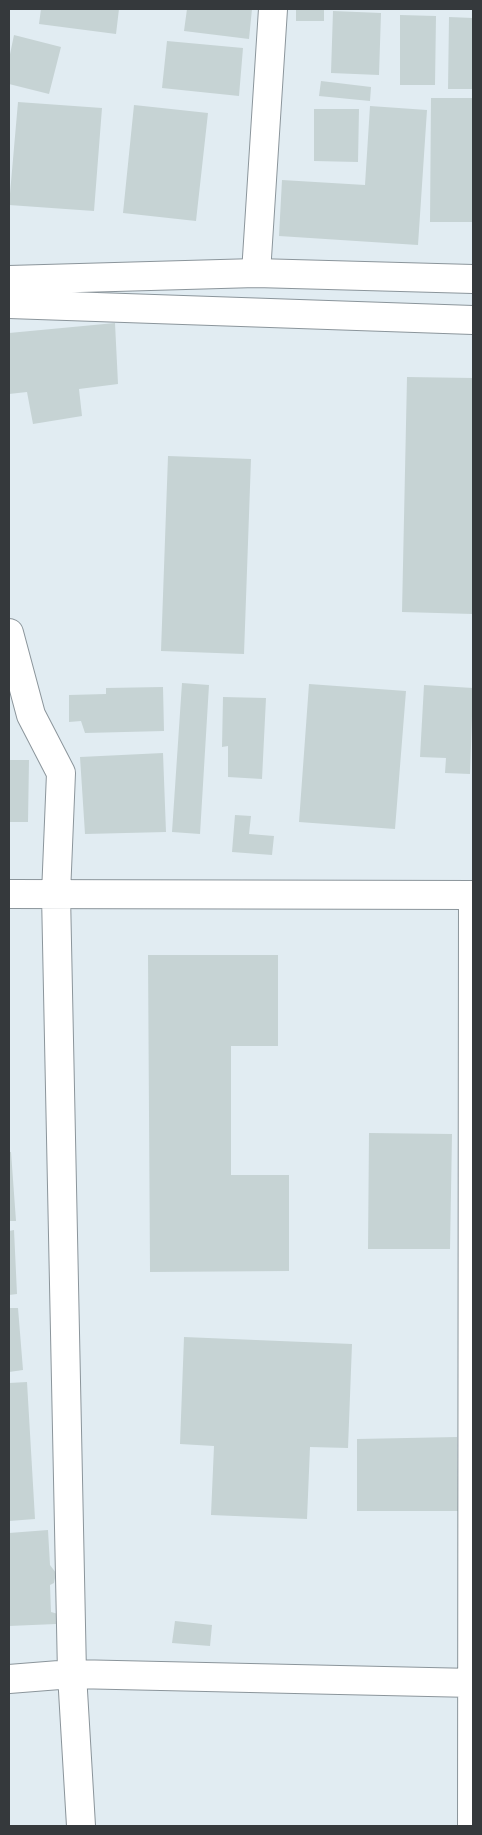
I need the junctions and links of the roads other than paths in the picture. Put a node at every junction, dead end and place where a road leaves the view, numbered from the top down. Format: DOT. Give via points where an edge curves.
graph roads {
  1 [pos="273,9"];
  2 [pos="256,273"];
  3 [pos="473,279"];
  4 [pos="9,280"];
  5 [pos="9,304"];
  6 [pos="473,320"];
  7 [pos="9,633"];
  8 [pos="9,894"];
  9 [pos="56,894"];
  10 [pos="473,895"];
  11 [pos="72,1674"];
  12 [pos="9,1678"];
  13 [pos="473,1683"];
  14 [pos="81,1826"];
  15 [pos="472,1826"];
  1 -- 2 [label="street"];
  2 -- 3 [label="street"];
  2 -- 4 [label="street"];
  5 -- 6 [label="street"];
  7 -- 9 [label="street" via="31,715 61,773"];
  8 -- 9 [label="street"];
  9 -- 10 [label="street"];
  9 -- 11 [label="street"];
  10 -- 13 [label="street"];
  11 -- 12 [label="street"];
  11 -- 13 [label="street"];
  11 -- 14 [label="street"];
  13 -- 15 [label="street"];
}
